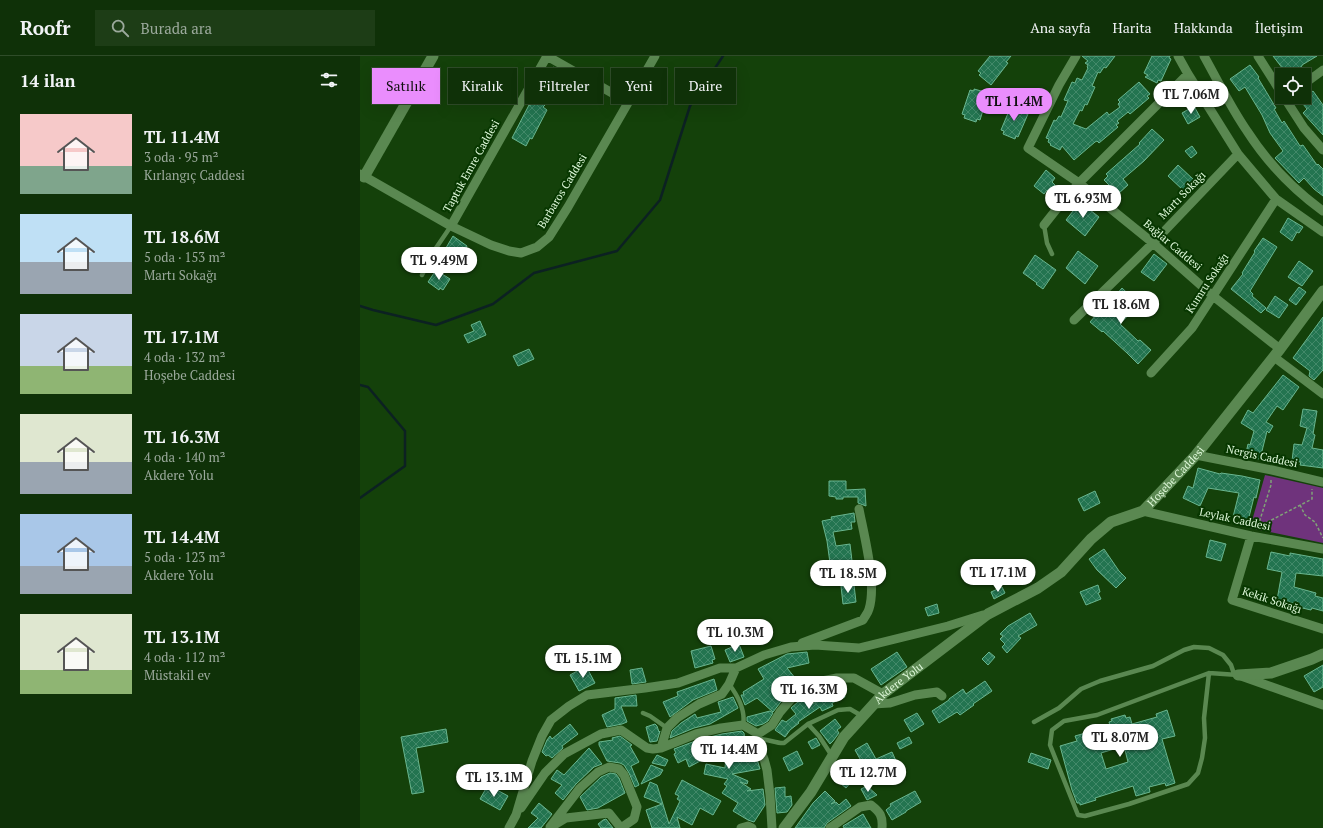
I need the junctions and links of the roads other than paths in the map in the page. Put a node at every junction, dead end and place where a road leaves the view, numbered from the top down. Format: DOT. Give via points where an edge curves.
graph roads {
  1 [pos="433,56"];
  2 [pos="547,56"];
  3 [pos="655,56"];
  4 [pos="1076,56"];
  5 [pos="1178,56"];
  6 [pos="1204,56"];
  7 [pos="1258,56"];
  8 [pos="648,68"];
  9 [pos="1323,70"];
  10 [pos="1188,74"];
  11 [pos="1311,79"];
  12 [pos="1275,83"];
  13 [pos="611,92"];
  14 [pos="627,104"];
  15 [pos="1289,104"];
  16 [pos="1323,150"];
  17 [pos="1238,154"];
  18 [pos="362,175"];
  19 [pos="1078,183"];
  20 [pos="1276,199"];
  21 [pos="1323,212"];
  22 [pos="1044,225"];
  23 [pos="451,226"];
  24 [pos="1323,232"];
  25 [pos="1153,243"];
  26 [pos="1052,254"];
  27 [pos="422,275"];
  28 [pos="1323,291"];
  29 [pos="1213,296"];
  30 [pos="1074,320"];
  31 [pos="1277,353"];
  32 [pos="1150,373"];
  33 [pos="1323,394"];
  34 [pos="1196,455"];
  35 [pos="1323,482"];
  36 [pos="859,509"];
  37 [pos="1143,511"];
  38 [pos="1253,536"];
  39 [pos="1323,549"];
  40 [pos="988,614"];
  41 [pos="1323,630"];
  42 [pos="791,647"];
  43 [pos="1323,654"];
  44 [pos="736,668"];
  45 [pos="1209,673"];
  46 [pos="1236,674"];
  47 [pos="729,684"];
  48 [pos="883,694"];
  49 [pos="942,696"];
  50 [pos="873,704"];
  51 [pos="1323,705"];
  52 [pos="643,713"];
  53 [pos="862,716"];
  54 [pos="1034,722"];
  55 [pos="808,724"];
  56 [pos="743,726"];
  57 [pos="667,728"];
  58 [pos="758,736"];
  59 [pos="661,748"];
  60 [pos="832,756"];
  61 [pos="516,815"];
  62 [pos="549,827"];
  63 [pos="509,828"];
  64 [pos="621,828"];
  65 [pos="741,828"];
  66 [pos="752,828"];
  67 [pos="772,828"];
  68 [pos="784,828"];
  69 [pos="830,828"];
  70 [pos="882,828"];
  1 -- 18 [label="street"];
  2 -- 13 [label="street"];
  2 -- 23 [label="street, Taptuk Emre Caddesi"];
  3 -- 8 [label="street, Barbaros Caddesi"];
  4 -- 19 [label="street, Bağlar Caddesi" via="1028,148"];
  5 -- 10 [label="street"];
  6 -- 21 [label="street" via="1247,131 1272,164 1293,187"];
  7 -- 12 [label="street"];
  9 -- 11 [label="street"];
  10 -- 17 [label="street"];
  10 -- 19 [label="street"];
  14 -- 23 [label="street, Barbaros Caddesi" via="549,237 537,247 521,253 509,251"];
  15 -- 16 [label="street" via="1304,128"];
  17 -- 20 [label="street"];
  17 -- 25 [label="street, Martı Sokağı"];
  18 -- 23 [label="street, Barbaros Caddesi"];
  19 -- 22 [label="street"];
  19 -- 25 [label="street, Bağlar Caddesi"];
  20 -- 24 [label="street"];
  20 -- 29 [label="street, Kumru Sokağı"];
  22 -- 26 [label="lane"];
  23 -- 27 [label="lane"];
  25 -- 29 [label="street, Bağlar Caddesi"];
  25 -- 30 [label="street, Martı Sokağı"];
  28 -- 31 [label="street, Hoşebe Caddesi"];
  29 -- 31 [label="street, Bağlar Caddesi"];
  29 -- 32 [label="street, Kumru Sokağı" via="1192,328"];
  31 -- 33 [label="street, Bağlar Caddesi"];
  31 -- 34 [label="street, Hoşebe Caddesi"];
  34 -- 35 [label="street, Nergis Caddesi"];
  34 -- 37 [label="street, Hoşebe Caddesi"];
  36 -- 42 [label="street" via="872,590 869,609 863,620"];
  37 -- 38 [label="street, Leylak Caddesi"];
  37 -- 40 [label="street, Hoşebe Caddesi" via="1111,522 1091,539 1061,572 1038,588"];
  38 -- 39 [label="street, Leylak Caddesi"];
  38 -- 41 [label="street, Kekik Sokağı" via="1232,600"];
  40 -- 42 [label="street" via="859,648 815,645"];
  40 -- 48 [label="street, Akdere Yolu"];
  42 -- 44 [label="street" via="764,655"];
  43 -- 46 [label="street" via="1271,672"];
  44 -- 47 [label="street"];
  44 -- 61 [label="street" via="720,668 678,683 587,695 569,706 551,720 542,736"];
  45 -- 45 [label="lane" via="1204,747 1198,772 1192,781 1129,804 1085,816 1078,815 1050,746 1052,730 1064,721 1097,715"];
  45 -- 46 [label="lane"];
  46 -- 51 [label="street"];
  46 -- 54 [label="lane" via="1223,656 1209,648 1194,647 1153,666 1081,689 1059,708"];
  47 -- 56 [label="lane" via="742,708"];
  47 -- 57 [label="street" via="722,694 699,704"];
  48 -- 50 [label="street, Akdere Yolu"];
  48 -- 58 [label="street" via="854,678 822,681 792,698 772,725"];
  49 -- 50 [label="street" via="937,692 915,695 890,703"];
  50 -- 53 [label="street, Akdere Yolu"];
  52 -- 57 [label="lane"];
  53 -- 55 [label="lane" via="854,710 842,708"];
  53 -- 60 [label="street, Akdere Yolu"];
  55 -- 58 [label="lane" via="780,744"];
  55 -- 60 [label="lane"];
  56 -- 58 [label="street"];
  56 -- 59 [label="street" via="696,734"];
  57 -- 59 [label="street"];
  58 -- 67 [label="street" via="767,770"];
  59 -- 61 [label="street" via="647,748 621,730 601,734 564,754 544,773"];
  60 -- 68 [label="street, Akdere Yolu" via="811,792"];
  61 -- 63 [label="street"];
  62 -- 64 [label="street" via="566,818 610,813"];
  62 -- 64 [label="street" via="580,788 598,772 609,767 619,769 624,775 637,807 634,819"];
  65 -- 66 [label="street"];
  69 -- 70 [label="street" via="860,807 871,805 879,811"];
}
